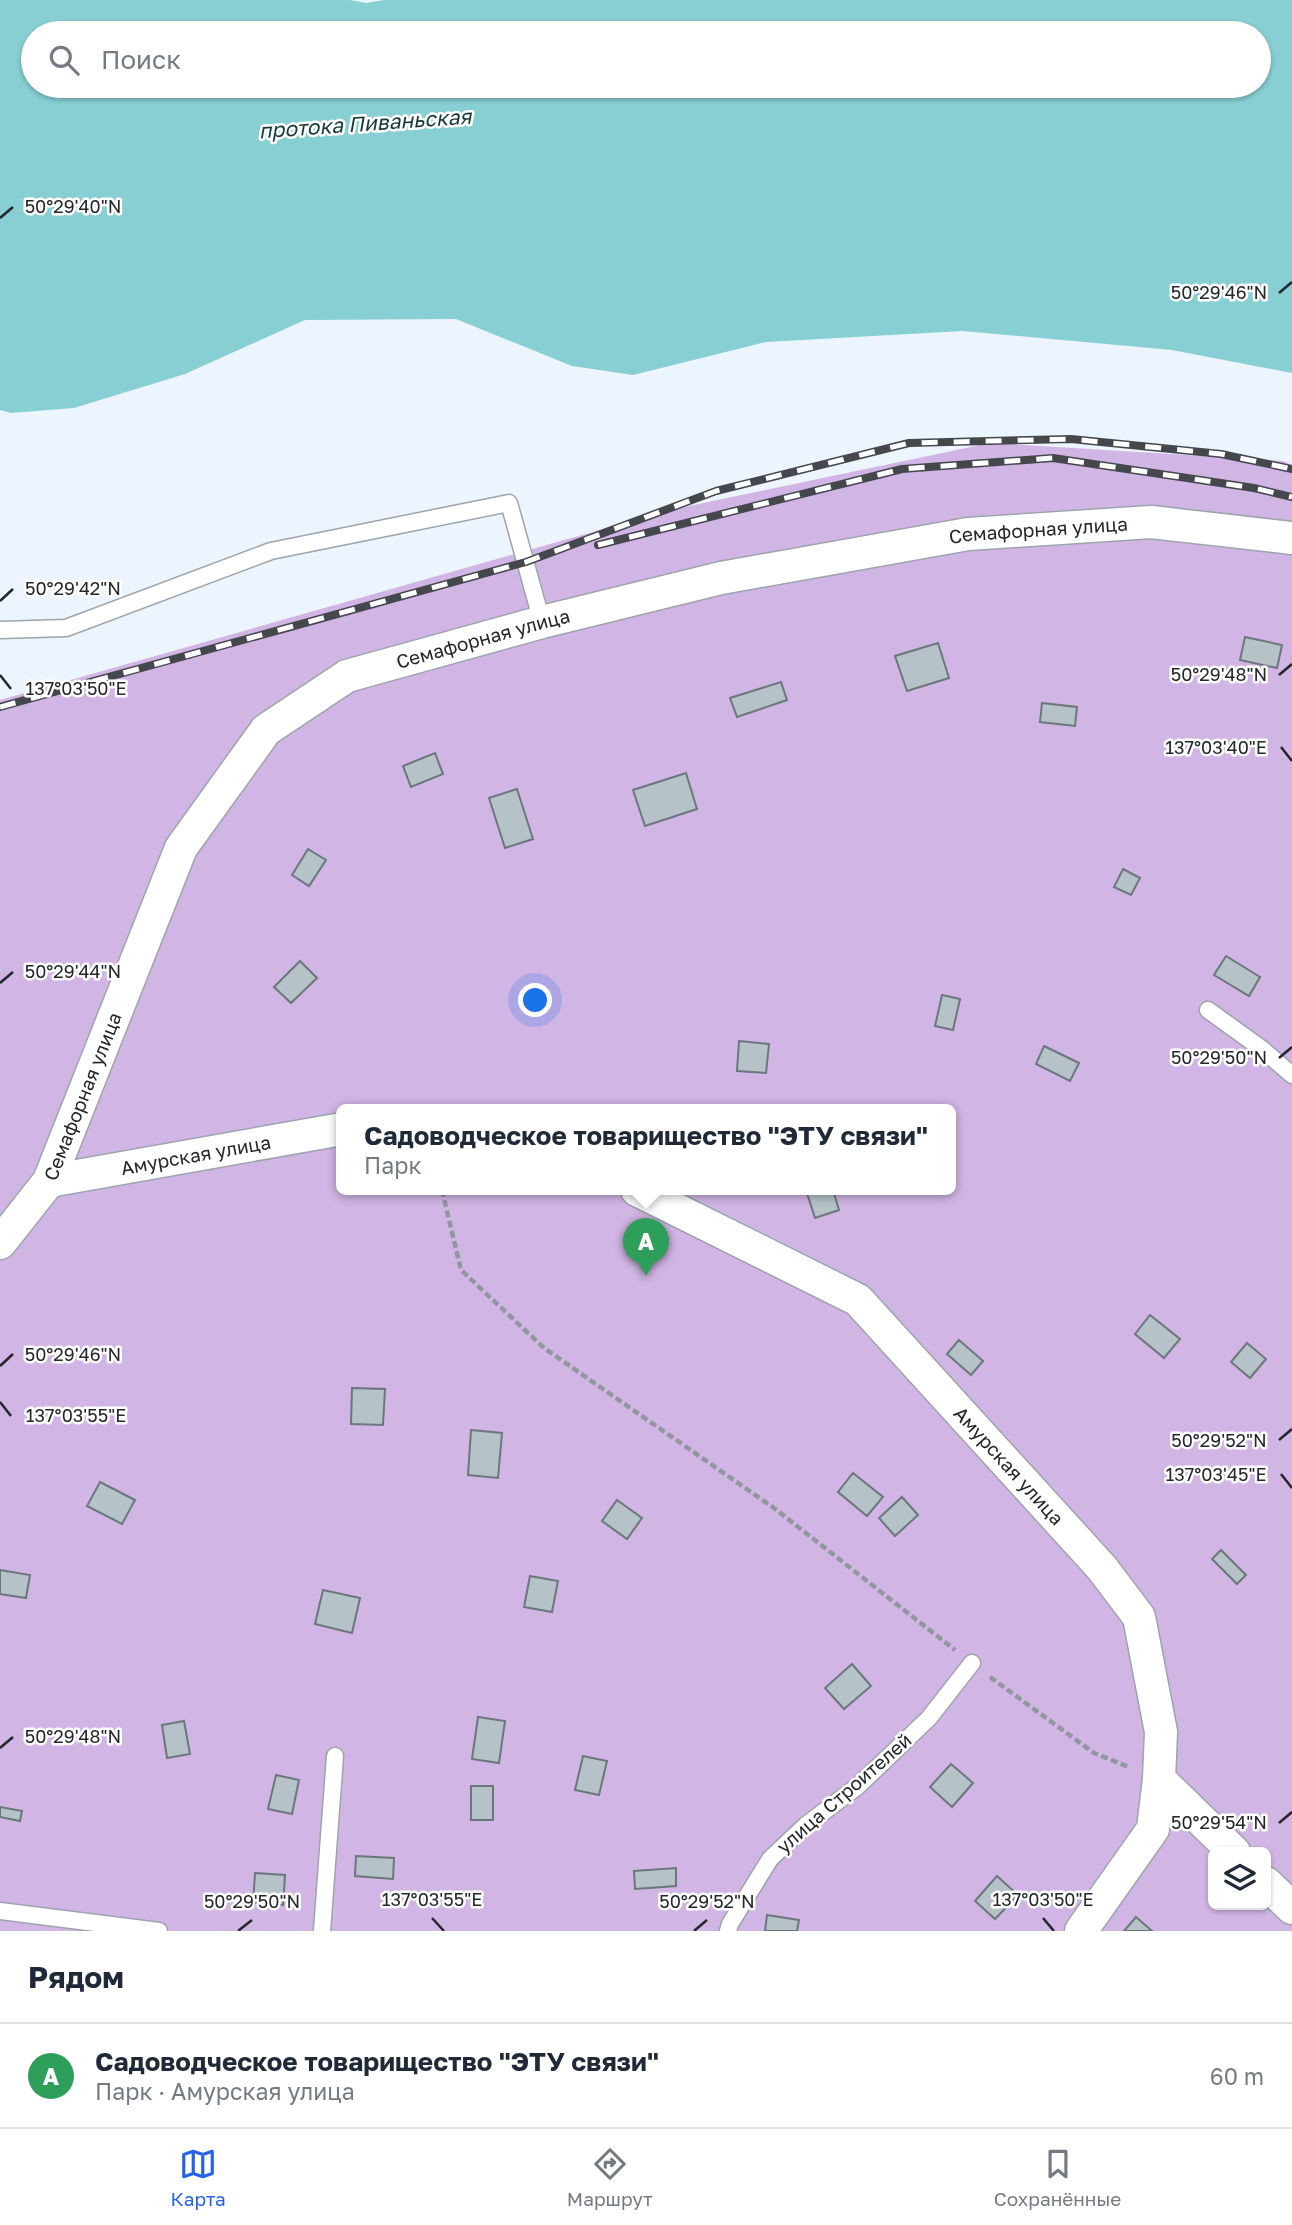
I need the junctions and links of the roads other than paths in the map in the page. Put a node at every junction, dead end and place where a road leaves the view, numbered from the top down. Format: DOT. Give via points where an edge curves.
graph roads {
  1 [pos="1292,538"];
  2 [pos="542,622"];
  3 [pos="0,630"];
  4 [pos="1208,1010"];
  5 [pos="1292,1075"];
  6 [pos="336,1130"];
  7 [pos="49,1181"];
  8 [pos="646,1195"];
  9 [pos="0,1243"];
  10 [pos="972,1663"];
  11 [pos="335,1756"];
  12 [pos="1158,1779"];
  13 [pos="1229,1847"];
  14 [pos="1271,1888"];
  15 [pos="1292,1908"];
  16 [pos="0,1911"];
  17 [pos="159,1931"];
  18 [pos="322,1931"];
  19 [pos="728,1931"];
  20 [pos="1081,1931"];
  1 -- 2 [label="street, Семафорная улица" via="1151,522 968,534 721,578"];
  2 -- 3 [label="lane" via="509,503 271,551 66,628"];
  2 -- 7 [label="street, Семафорная улица" via="347,676 266,730 181,848"];
  4 -- 5 [label="lane"];
  6 -- 7 [label="street, Амурская улица"];
  7 -- 9 [label="street, Семафорная улица"];
  8 -- 12 [label="street, Амурская улица" via="858,1300 1102,1568 1139,1617 1161,1732"];
  10 -- 19 [label="lane, улица Строителей" via="929,1718 858,1786 770,1859"];
  11 -- 18 [label="lane"];
  12 -- 13 [label="street"];
  12 -- 20 [label="street, Амурская улица" via="1153,1829"];
  14 -- 15 [label="street"];
  16 -- 17 [label="lane"];
}
